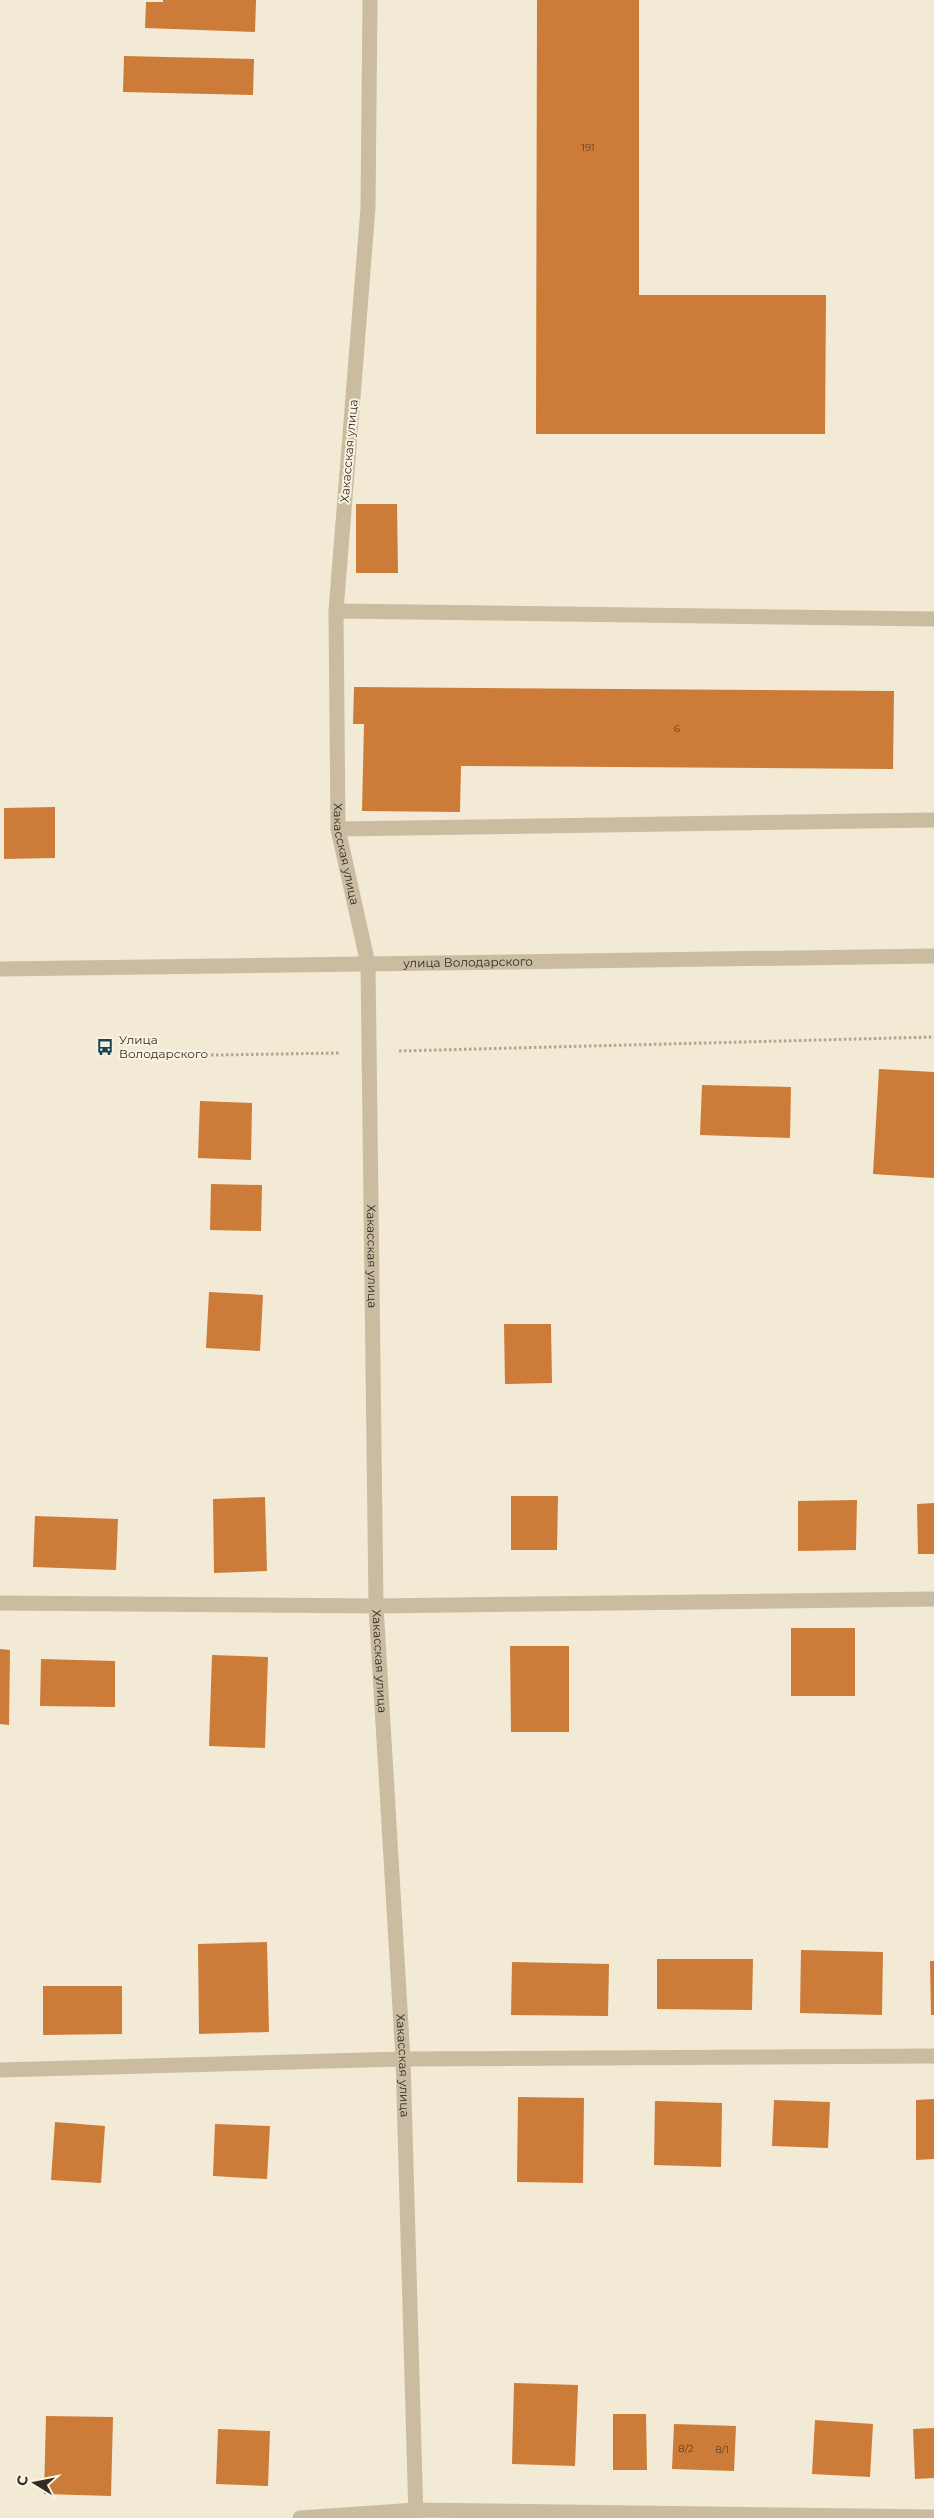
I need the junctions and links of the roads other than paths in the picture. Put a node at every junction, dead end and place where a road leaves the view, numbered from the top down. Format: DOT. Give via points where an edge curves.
graph roads {
  1 [pos="370,0"];
  2 [pos="336,611"];
  3 [pos="934,620"];
  4 [pos="934,820"];
  5 [pos="338,829"];
  6 [pos="934,956"];
  7 [pos="368,964"];
  8 [pos="0,969"];
  9 [pos="934,1599"];
  10 [pos="0,1603"];
  11 [pos="376,1606"];
  12 [pos="934,2056"];
  13 [pos="403,2060"];
  14 [pos="0,2070"];
  15 [pos="416,2514"];
  16 [pos="934,2517"];
  17 [pos="300,2518"];
  1 -- 2 [label="street, Хакасская улица" via="368,208"];
  2 -- 3 [label="street"];
  2 -- 5 [label="street, Хакасская улица"];
  4 -- 5 [label="street"];
  5 -- 7 [label="street, Хакасская улица"];
  6 -- 7 [label="street, улица Володарского"];
  7 -- 8 [label="street, улица Володарского"];
  7 -- 11 [label="street, Хакасская улица"];
  9 -- 11 [label="street"];
  10 -- 11 [label="street"];
  11 -- 13 [label="street, Хакасская улица"];
  12 -- 13 [label="street"];
  13 -- 14 [label="street"];
  13 -- 15 [label="street, Хакасская улица"];
  15 -- 16 [label="street"];
  15 -- 17 [label="street"];
}
